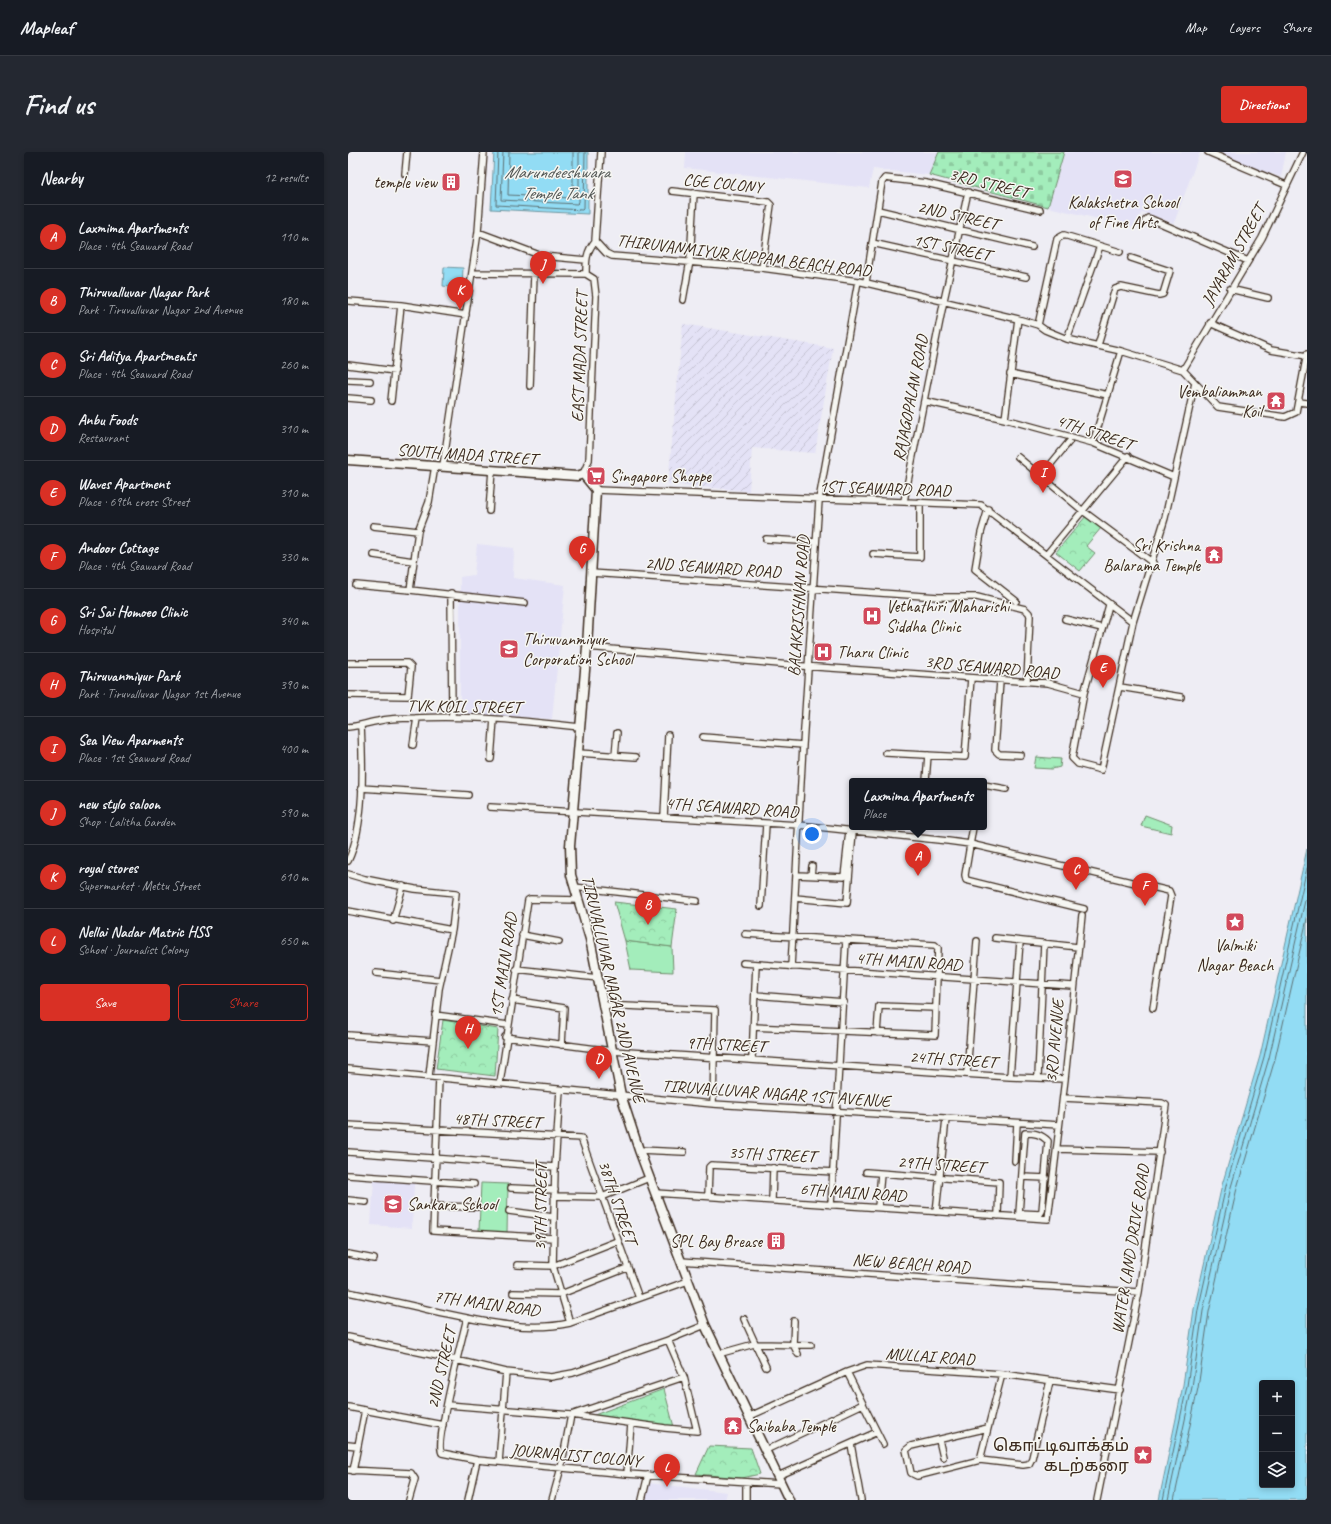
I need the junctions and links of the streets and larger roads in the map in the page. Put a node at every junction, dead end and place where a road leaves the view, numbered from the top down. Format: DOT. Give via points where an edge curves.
graph roads {
  1 [pos="407,152"];
  2 [pos="484,152"];
  3 [pos="601,152"];
  4 [pos="1208,152"];
  5 [pos="1304,152"];
  6 [pos="405,174"];
  7 [pos="1286,185"];
  8 [pos="672,192"];
  9 [pos="968,192"];
  10 [pos="694,193"];
  11 [pos="878,210"];
  12 [pos="1040,210"];
  13 [pos="1145,221"];
  14 [pos="959,230"];
  15 [pos="478,232"];
  16 [pos="594,241"];
  17 [pos="872,243"];
  18 [pos="1100,246"];
  19 [pos="1032,247"];
  20 [pos="1120,252"];
  21 [pos="1131,258"];
  22 [pos="586,260"];
  23 [pos="690,261"];
  24 [pos="1248,261"];
  25 [pos="953,262"];
  26 [pos="762,268"];
  27 [pos="472,273"];
  28 [pos="534,274"];
  29 [pos="586,274"];
  30 [pos="1026,277"];
  31 [pos="858,281"];
  32 [pos="866,282"];
  33 [pos="1230,289"];
  34 [pos="1268,298"];
  35 [pos="683,300"];
  36 [pos="944,300"];
  37 [pos="348,301"];
  38 [pos="401,305"];
  39 [pos="466,316"];
  40 [pos="1018,319"];
  41 [pos="1210,323"];
  42 [pos="1038,325"];
  43 [pos="1068,339"];
  44 [pos="1098,345"];
  45 [pos="1121,351"];
  46 [pos="1307,355"];
  47 [pos="348,365"];
  48 [pos="1306,369"];
  49 [pos="1183,370"];
  50 [pos="395,371"];
  51 [pos="1010,374"];
  52 [pos="348,380"];
  53 [pos="370,381"];
  54 [pos="1195,383"];
  55 [pos="530,386"];
  56 [pos="1108,394"];
  57 [pos="348,398"];
  58 [pos="371,400"];
  59 [pos="391,401"];
  60 [pos="924,401"];
  61 [pos="1299,402"];
  62 [pos="1307,404"];
  63 [pos="1005,419"];
  64 [pos="1069,442"];
  65 [pos="1093,443"];
  66 [pos="1128,456"];
  67 [pos="1018,457"];
  68 [pos="348,460"];
  69 [pos="439,466"];
  70 [pos="492,470"];
  71 [pos="583,474"];
  72 [pos="1042,476"];
  73 [pos="1174,477"];
  74 [pos="596,490"];
  75 [pos="819,500"];
  76 [pos="904,501"];
  77 [pos="920,502"];
  78 [pos="988,509"];
  79 [pos="1083,510"];
  80 [pos="489,511"];
  81 [pos="373,526"];
  82 [pos="418,531"];
  83 [pos="766,539"];
  84 [pos="816,542"];
  85 [pos="873,554"];
  86 [pos="374,555"];
  87 [pos="1046,555"];
  88 [pos="413,561"];
  89 [pos="1153,563"];
  90 [pos="591,573"];
  91 [pos="356,585"];
  92 [pos="813,587"];
  93 [pos="410,590"];
  94 [pos="451,593"];
  95 [pos="1016,601"];
  96 [pos="525,603"];
  97 [pos="1109,605"];
  98 [pos="1065,619"];
  99 [pos="1133,622"];
  100 [pos="1102,628"];
  101 [pos="587,647"];
  102 [pos="348,663"];
  103 [pos="808,665"];
  104 [pos="971,678"];
  105 [pos="1000,680"];
  106 [pos="1027,681"];
  107 [pos="1120,687"];
  108 [pos="1084,693"];
  109 [pos="348,694"];
  110 [pos="1181,697"];
  111 [pos="452,717"];
  112 [pos="417,718"];
  113 [pos="494,719"];
  114 [pos="361,726"];
  115 [pos="348,727"];
  116 [pos="580,727"];
  117 [pos="617,733"];
  118 [pos="668,735"];
  119 [pos="704,737"];
  120 [pos="413,745"];
  121 [pos="803,745"];
  122 [pos="886,752"];
  123 [pos="578,753"];
  124 [pos="928,755"];
  125 [pos="1020,755"];
  126 [pos="615,756"];
  127 [pos="636,758"];
  128 [pos="492,759"];
  129 [pos="926,778"];
  130 [pos="987,786"];
  131 [pos="361,788"];
  132 [pos="1006,789"];
  133 [pos="468,795"];
  134 [pos="490,807"];
  135 [pos="573,812"];
  136 [pos="664,817"];
  137 [pos="766,824"];
  138 [pos="799,825"];
  139 [pos="972,830"];
  140 [pos="851,831"];
  141 [pos="970,844"];
  142 [pos="348,861"];
  143 [pos="812,866"];
  144 [pos="348,874"];
  145 [pos="796,875"];
  146 [pos="811,876"];
  147 [pos="403,886"];
  148 [pos="574,887"];
  149 [pos="795,898"];
  150 [pos="579,900"];
  151 [pos="697,901"];
  152 [pos="761,906"];
  153 [pos="348,911"];
  154 [pos="393,921"];
  155 [pos="452,930"];
  156 [pos="745,934"];
  157 [pos="522,935"];
  158 [pos="793,937"];
  159 [pos="995,938"];
  160 [pos="846,940"];
  161 [pos="977,941"];
  162 [pos="1020,941"];
  163 [pos="559,942"];
  164 [pos="1044,944"];
  165 [pos="1078,947"];
  166 [pos="743,963"];
  167 [pos="756,964"];
  168 [pos="791,967"];
  169 [pos="516,969"];
  170 [pos="845,971"];
  171 [pos="376,973"];
  172 [pos="937,977"];
  173 [pos="598,978"];
  174 [pos="973,979"];
  175 [pos="441,980"];
  176 [pos="1016,982"];
  177 [pos="1042,984"];
  178 [pos="1073,986"];
  179 [pos="755,995"];
  180 [pos="512,1000"];
  181 [pos="844,1002"];
  182 [pos="602,1005"];
  183 [pos="936,1008"];
  184 [pos="1153,1008"];
  185 [pos="435,1015"];
  186 [pos="508,1025"];
  187 [pos="754,1027"];
  188 [pos="842,1031"];
  189 [pos="877,1033"];
  190 [pos="348,1035"];
  191 [pos="505,1037"];
  192 [pos="433,1041"];
  193 [pos="562,1045"];
  194 [pos="612,1051"];
  195 [pos="714,1057"];
  196 [pos="752,1059"];
  197 [pos="840,1066"];
  198 [pos="348,1069"];
  199 [pos="967,1073"];
  200 [pos="429,1076"];
  201 [pos="1010,1077"];
  202 [pos="439,1078"];
  203 [pos="1038,1078"];
  204 [pos="1065,1079"];
  205 [pos="500,1083"];
  206 [pos="560,1090"];
  207 [pos="621,1095"];
  208 [pos="1063,1098"];
  209 [pos="713,1104"];
  210 [pos="837,1112"];
  211 [pos="946,1119"];
  212 [pos="1017,1123"];
  213 [pos="348,1124"];
  214 [pos="1059,1125"];
  215 [pos="437,1130"];
  216 [pos="556,1137"];
  217 [pos="1048,1144"];
  218 [pos="1058,1146"];
  219 [pos="639,1150"];
  220 [pos="348,1152"];
  221 [pos="684,1152"];
  222 [pos="1160,1152"];
  223 [pos="435,1159"];
  224 [pos="1015,1161"];
  225 [pos="555,1167"];
  226 [pos="773,1168"];
  227 [pos="1054,1170"];
  228 [pos="834,1172"];
  229 [pos="866,1172"];
  230 [pos="881,1174"];
  231 [pos="1046,1175"];
  232 [pos="348,1176"];
  233 [pos="939,1177"];
  234 [pos="1022,1177"];
  235 [pos="649,1178"];
  236 [pos="434,1181"];
  237 [pos="474,1184"];
  238 [pos="511,1188"];
  239 [pos="554,1193"];
  240 [pos="655,1193"];
  241 [pos="708,1196"];
  242 [pos="602,1197"];
  243 [pos="348,1200"];
  244 [pos="772,1200"];
  245 [pos="366,1202"];
  246 [pos="831,1205"];
  247 [pos="433,1206"];
  248 [pos="878,1207"];
  249 [pos="476,1208"];
  250 [pos="510,1212"];
  251 [pos="936,1212"];
  252 [pos="998,1216"];
  253 [pos="553,1217"];
  254 [pos="553,1238"];
  255 [pos="617,1241"];
  256 [pos="348,1254"];
  257 [pos="374,1259"];
  258 [pos="681,1261"];
  259 [pos="517,1265"];
  260 [pos="553,1266"];
  261 [pos="627,1268"];
  262 [pos="688,1281"];
  263 [pos="348,1292"];
  264 [pos="1139,1292"];
  265 [pos="514,1293"];
  266 [pos="561,1294"];
  267 [pos="638,1298"];
  268 [pos="467,1318"];
  269 [pos="744,1319"];
  270 [pos="794,1321"];
  271 [pos="570,1323"];
  272 [pos="705,1325"];
  273 [pos="348,1337"];
  274 [pos="668,1340"];
  275 [pos="754,1344"];
  276 [pos="793,1344"];
  277 [pos="812,1345"];
  278 [pos="718,1354"];
  279 [pos="798,1354"];
  280 [pos="456,1360"];
  281 [pos="766,1367"];
  282 [pos="506,1372"];
  283 [pos="847,1372"];
  284 [pos="1002,1374"];
  285 [pos="684,1377"];
  286 [pos="1050,1381"];
  287 [pos="1120,1390"];
  288 [pos="863,1404"];
  289 [pos="448,1405"];
  290 [pos="348,1407"];
  291 [pos="365,1410"];
  292 [pos="502,1410"];
  293 [pos="571,1415"];
  294 [pos="748,1417"];
  295 [pos="631,1424"];
  296 [pos="443,1425"];
  297 [pos="988,1428"];
  298 [pos="877,1432"];
  299 [pos="939,1440"];
  300 [pos="851,1444"];
  301 [pos="883,1444"];
  302 [pos="348,1445"];
  303 [pos="357,1446"];
  304 [pos="766,1450"];
  305 [pos="441,1452"];
  306 [pos="943,1457"];
  307 [pos="477,1460"];
  308 [pos="980,1460"];
  309 [pos="499,1462"];
  310 [pos="561,1468"];
  311 [pos="351,1470"];
  312 [pos="627,1474"];
  313 [pos="648,1475"];
  314 [pos="780,1480"];
  315 [pos="746,1482"];
  316 [pos="409,1500"];
  317 [pos="468,1500"];
  318 [pos="552,1500"];
  319 [pos="642,1500"];
  320 [pos="746,1500"];
  321 [pos="789,1500"];
  322 [pos="860,1500"];
  323 [pos="1098,1500"];
  1 -- 6 [label="street"];
  2 -- 15 [label="street"];
  3 -- 16 [label="street, EAST MADA STREET"];
  4 -- 7 [label="street"];
  5 -- 7 [label="street, JAYARAM STREET"];
  7 -- 24 [label="street, JAYARAM STREET" via="1262,238"];
  8 -- 10 [label="street, CGE COLONY"];
  9 -- 11 [label="street, 3RD STREET" via="926,183 884,179"];
  9 -- 12 [label="street, 3RD STREET"];
  9 -- 14 [label="street, RAJAGOPALAN ROAD"];
  10 -- 23 [label="street"];
  10 -- 26 [label="street, CGE COLONY" via="770,203"];
  11 -- 14 [label="street, 2ND STREET"];
  11 -- 17 [label="street"];
  13 -- 24 [label="street" via="1151,219"];
  14 -- 19 [label="street, 2ND STREET"];
  14 -- 25 [label="street, RAJAGOPALAN ROAD"];
  15 -- 22 [label="street" via="542,256"];
  15 -- 27 [label="street"];
  16 -- 22 [label="street, EAST MADA STREET"];
  16 -- 23 [label="street, THIRUVANMIYUR KUPPAM BEACH ROAD" via="612,256"];
  17 -- 25 [label="street, 1ST STREET"];
  17 -- 32 [label="street"];
  18 -- 20 [label="street"];
  18 -- 42 [label="street" via="1064,235 1056,239"];
  18 -- 43 [label="street"];
  21 -- 44 [label="street" via="1170,271 1163,294 1121,287 1115,289"];
  22 -- 29 [label="street, EAST MADA STREET"];
  23 -- 26 [label="street, THIRUVANMIYUR KUPPAM BEACH ROAD"];
  23 -- 35 [label="street"];
  24 -- 33 [label="street, JAYARAM STREET"];
  25 -- 30 [label="street, 1ST STREET"];
  25 -- 36 [label="street, RAJAGOPALAN ROAD"];
  26 -- 31 [label="street, THIRUVANMIYUR KUPPAM BEACH ROAD"];
  27 -- 28 [label="street"];
  27 -- 39 [label="street"];
  28 -- 29 [label="street"];
  28 -- 55 [label="street"];
  29 -- 71 [label="street, EAST MADA STREET" via="594,279 596,296 589,460"];
  31 -- 32 [label="street, THIRUVANMIYUR KUPPAM BEACH ROAD"];
  31 -- 75 [label="street, BALAKRISHNAN ROAD"];
  32 -- 36 [label="street, THIRUVANMIYUR KUPPAM BEACH ROAD"];
  33 -- 34 [label="street"];
  33 -- 41 [label="street, JAYARAM STREET"];
  36 -- 40 [label="street, THIRUVANMIYUR KUPPAM BEACH ROAD"];
  36 -- 60 [label="street, RAJAGOPALAN ROAD"];
  37 -- 38 [label="street"];
  38 -- 39 [label="street"];
  38 -- 50 [label="street"];
  39 -- 69 [label="street"];
  40 -- 42 [label="street, THIRUVANMIYUR KUPPAM BEACH ROAD"];
  40 -- 51 [label="street"];
  41 -- 46 [label="street" via="1271,350"];
  41 -- 49 [label="street, JAYARAM STREET"];
  42 -- 43 [label="street, THIRUVANMIYUR KUPPAM BEACH ROAD"];
  43 -- 44 [label="street, THIRUVANMIYUR KUPPAM BEACH ROAD"];
  44 -- 45 [label="street, THIRUVANMIYUR KUPPAM BEACH ROAD"];
  45 -- 49 [label="street, THIRUVANMIYUR KUPPAM BEACH ROAD"];
  45 -- 56 [label="street"];
  46 -- 48 [label="street"];
  47 -- 50 [label="street"];
  48 -- 61 [label="street"];
  49 -- 54 [label="street"];
  50 -- 59 [label="street"];
  51 -- 56 [label="street"];
  51 -- 63 [label="street"];
  52 -- 53 [label="street"];
  54 -- 61 [label="street" via="1218,407 1285,416 1296,412"];
  54 -- 73 [label="street"];
  56 -- 65 [label="street"];
  57 -- 58 [label="street"];
  60 -- 63 [label="street, 4TH STREET"];
  60 -- 76 [label="street, RAJAGOPALAN ROAD"];
  61 -- 62 [label="street"];
  63 -- 65 [label="street, 4TH STREET"];
  64 -- 72 [label="street"];
  65 -- 66 [label="street, 4TH STREET"];
  66 -- 73 [label="street, 4TH STREET"];
  66 -- 79 [label="street"];
  67 -- 72 [label="street"];
  68 -- 69 [label="street, SOUTH MADA STREET"];
  69 -- 70 [label="street, SOUTH MADA STREET"];
  69 -- 82 [label="street"];
  70 -- 71 [label="street, SOUTH MADA STREET" via="577,476"];
  70 -- 80 [label="street"];
  71 -- 74 [label="street"];
  72 -- 79 [label="street"];
  73 -- 89 [label="street"];
  74 -- 75 [label="street, 1ST SEAWARD ROAD"];
  74 -- 90 [label="street, TIRUVALLUVAR NAGAR 2ND AVENUE"];
  75 -- 76 [label="street, 1ST SEAWARD ROAD"];
  75 -- 84 [label="street, BALAKRISHNAN ROAD"];
  76 -- 77 [label="street, 1ST SEAWARD ROAD"];
  77 -- 78 [label="street, 1ST SEAWARD ROAD" via="981,505"];
  77 -- 85 [label="street" via="920,557"];
  78 -- 87 [label="street, 1ST SEAWARD ROAD"];
  78 -- 95 [label="street" via="975,569"];
  79 -- 87 [label="street"];
  79 -- 89 [label="street"];
  81 -- 82 [label="street"];
  82 -- 88 [label="street"];
  83 -- 84 [label="street"];
  84 -- 92 [label="street, BALAKRISHNAN ROAD"];
  86 -- 88 [label="street"];
  87 -- 97 [label="street, 1ST SEAWARD ROAD"];
  88 -- 93 [label="street"];
  89 -- 99 [label="street"];
  90 -- 92 [label="street, 2ND SEAWARD ROAD"];
  90 -- 101 [label="street, TIRUVALLUVAR NAGAR 2ND AVENUE"];
  91 -- 93 [label="street"];
  92 -- 103 [label="street, BALAKRISHNAN ROAD"];
  92 -- 106 [label="street, 2ND SEAWARD ROAD" via="938,597 977,597 1025,609 1029,613"];
  93 -- 94 [label="street"];
  94 -- 96 [label="street"];
  94 -- 111 [label="street"];
  97 -- 99 [label="street, 1ST SEAWARD ROAD"];
  97 -- 100 [label="street"];
  98 -- 100 [label="street"];
  99 -- 107 [label="street"];
  100 -- 108 [label="street"];
  101 -- 103 [label="street, 3RD SEAWARD ROAD"];
  101 -- 116 [label="street, TIRUVALLUVAR NAGAR 2ND AVENUE"];
  102 -- 109 [label="street" via="406,663 411,667 408,696"];
  103 -- 104 [label="street, 3RD SEAWARD ROAD"];
  103 -- 121 [label="street, BALAKRISHNAN ROAD"];
  104 -- 105 [label="street, 3RD SEAWARD ROAD"];
  104 -- 124 [label="street" via="966,756"];
  105 -- 106 [label="street, 3RD SEAWARD ROAD"];
  105 -- 125 [label="street" via="995,750 999,754"];
  106 -- 108 [label="street, 3RD SEAWARD ROAD" via="1048,683"];
  107 -- 108 [label="street" via="1101,770 1078,764 1072,758"];
  107 -- 110 [label="street"];
  111 -- 112 [label="street, TVK KOIL STREET"];
  111 -- 113 [label="street, TVK KOIL STREET"];
  112 -- 114 [label="street, TVK KOIL STREET" via="377,721"];
  112 -- 120 [label="street"];
  113 -- 116 [label="street, TVK KOIL STREET"];
  113 -- 128 [label="street"];
  114 -- 115 [label="street, TVK KOIL STREET"];
  114 -- 131 [label="street"];
  116 -- 123 [label="street, TIRUVALLUVAR NAGAR 2ND AVENUE"];
  117 -- 126 [label="street"];
  118 -- 136 [label="street"];
  119 -- 121 [label="street"];
  121 -- 138 [label="street, BALAKRISHNAN ROAD"];
  122 -- 124 [label="street"];
  123 -- 126 [label="street"];
  123 -- 135 [label="street, TIRUVALLUVAR NAGAR 2ND AVENUE"];
  124 -- 129 [label="street"];
  126 -- 127 [label="street"];
  130 -- 132 [label="street"];
  131 -- 133 [label="street"];
  131 -- 142 [label="street" via="357,838"];
  134 -- 135 [label="street, 4TH SEAWARD ROAD"];
  135 -- 136 [label="street, 4TH SEAWARD ROAD"];
  135 -- 148 [label="street, TIRUVALLUVAR NAGAR 2ND AVENUE" via="570,846"];
  136 -- 137 [label="street, 4TH SEAWARD ROAD"];
  137 -- 138 [label="street, 4TH SEAWARD ROAD"];
  137 -- 152 [label="street"];
  138 -- 140 [label="street, 4TH SEAWARD ROAD"];
  138 -- 145 [label="street, BALAKRISHNAN ROAD"];
  139 -- 141 [label="street"];
  140 -- 141 [label="street, 4TH SEAWARD ROAD"];
  140 -- 146 [label="street" via="844,877"];
  140 -- 149 [label="street" via="847,903"];
  141 -- 165 [label="street, 3RD AVENUE" via="964,875 968,881 1083,912"];
  141 -- 184 [label="street, 4TH SEAWARD ROAD" via="1170,893"];
  143 -- 146 [label="street"];
  144 -- 147 [label="street"];
  145 -- 146 [label="street"];
  145 -- 149 [label="street, BALAKRISHNAN ROAD"];
  147 -- 154 [label="street"];
  147 -- 155 [label="street" via="457,895"];
  148 -- 150 [label="street, TIRUVALLUVAR NAGAR 2ND AVENUE"];
  148 -- 151 [label="street"];
  149 -- 158 [label="street, BALAKRISHNAN ROAD"];
  150 -- 157 [label="street, 1ST MAIN ROAD" via="528,900"];
  150 -- 173 [label="street, TIRUVALLUVAR NAGAR 2ND AVENUE"];
  153 -- 154 [label="street"];
  154 -- 155 [label="street"];
  155 -- 175 [label="street"];
  156 -- 158 [label="street"];
  157 -- 163 [label="street"];
  157 -- 169 [label="street, 1ST MAIN ROAD"];
  158 -- 160 [label="street"];
  158 -- 168 [label="street, BALAKRISHNAN ROAD"];
  159 -- 162 [label="street"];
  160 -- 170 [label="street"];
  160 -- 172 [label="street" via="936,945"];
  161 -- 174 [label="street"];
  162 -- 164 [label="street"];
  162 -- 176 [label="street"];
  164 -- 165 [label="street"];
  164 -- 177 [label="street"];
  165 -- 178 [label="street, 3RD AVENUE"];
  166 -- 167 [label="street, 4TH MAIN ROAD"];
  167 -- 168 [label="street, 4TH MAIN ROAD"];
  167 -- 179 [label="street"];
  168 -- 170 [label="street, 4TH MAIN ROAD"];
  169 -- 173 [label="street"];
  169 -- 180 [label="street, 1ST MAIN ROAD"];
  170 -- 172 [label="street, 4TH MAIN ROAD"];
  170 -- 181 [label="street"];
  171 -- 175 [label="street"];
  172 -- 174 [label="street, 4TH MAIN ROAD"];
  172 -- 183 [label="street"];
  173 -- 182 [label="street, TIRUVALLUVAR NAGAR 2ND AVENUE"];
  174 -- 176 [label="street, 4TH MAIN ROAD"];
  174 -- 199 [label="street"];
  175 -- 185 [label="street"];
  176 -- 177 [label="street, 4TH MAIN ROAD"];
  176 -- 201 [label="street"];
  177 -- 178 [label="street, 4TH MAIN ROAD"];
  177 -- 203 [label="street"];
  178 -- 204 [label="street, 3RD AVENUE"];
  179 -- 181 [label="street"];
  179 -- 187 [label="street"];
  180 -- 186 [label="street, 1ST MAIN ROAD"];
  180 -- 193 [label="street" via="564,1008"];
  181 -- 188 [label="street"];
  182 -- 194 [label="street, TIRUVALLUVAR NAGAR 2ND AVENUE"];
  182 -- 195 [label="street" via="715,1010"];
  183 -- 189 [label="street" via="878,1007"];
  183 -- 189 [label="street" via="935,1035"];
  185 -- 186 [label="street"];
  185 -- 192 [label="street"];
  186 -- 191 [label="street, 1ST MAIN ROAD"];
  187 -- 188 [label="street"];
  187 -- 196 [label="street"];
  188 -- 189 [label="street"];
  188 -- 197 [label="street"];
  190 -- 192 [label="street"];
  191 -- 193 [label="street"];
  191 -- 205 [label="street, 1ST MAIN ROAD"];
  192 -- 200 [label="street"];
  193 -- 194 [label="street"];
  194 -- 195 [label="street, 9TH STREET"];
  194 -- 207 [label="street, TIRUVALLUVAR NAGAR 2ND AVENUE"];
  195 -- 196 [label="street, 9TH STREET"];
  195 -- 209 [label="street"];
  196 -- 197 [label="street, 9TH STREET"];
  197 -- 199 [label="street, 24TH STREET"];
  197 -- 210 [label="street"];
  198 -- 200 [label="street, TIRUVALLUVAR NAGAR 1ST AVENUE"];
  199 -- 201 [label="street, 24TH STREET"];
  200 -- 202 [label="street, TIRUVALLUVAR NAGAR 1ST AVENUE"];
  201 -- 203 [label="street, 24TH STREET"];
  202 -- 205 [label="street, TIRUVALLUVAR NAGAR 1ST AVENUE"];
  202 -- 215 [label="street"];
  203 -- 204 [label="street, 24TH STREET"];
  204 -- 208 [label="street, 3RD AVENUE"];
  205 -- 206 [label="street, TIRUVALLUVAR NAGAR 1ST AVENUE"];
  206 -- 207 [label="street, TIRUVALLUVAR NAGAR 1ST AVENUE"];
  206 -- 216 [label="street, 39TH STREET"];
  207 -- 209 [label="street, TIRUVALLUVAR NAGAR 1ST AVENUE"];
  207 -- 219 [label="street, TIRUVALLUVAR NAGAR 2ND AVENUE"];
  208 -- 214 [label="street, 3RD AVENUE"];
  208 -- 222 [label="street, WATER LAND DRIVE ROAD" via="1164,1103 1166,1105"];
  209 -- 210 [label="street, TIRUVALLUVAR NAGAR 1ST AVENUE"];
  210 -- 211 [label="street, TIRUVALLUVAR NAGAR 1ST AVENUE"];
  210 -- 228 [label="street"];
  211 -- 212 [label="street, TIRUVALLUVAR NAGAR 1ST AVENUE"];
  211 -- 233 [label="street"];
  212 -- 214 [label="street, TIRUVALLUVAR NAGAR 1ST AVENUE"];
  212 -- 224 [label="street"];
  213 -- 215 [label="street, 48TH STREET"];
  214 -- 218 [label="street"];
  215 -- 216 [label="street, 48TH STREET"];
  215 -- 223 [label="street"];
  216 -- 225 [label="street, 39TH STREET"];
  216 -- 242 [label="street, 38TH STREET" via="581,1138"];
  217 -- 218 [label="street"];
  217 -- 231 [label="street"];
  217 -- 234 [label="street" via="1042,1136 1025,1133"];
  218 -- 222 [label="street"];
  218 -- 227 [label="street"];
  219 -- 221 [label="street"];
  219 -- 235 [label="street, TIRUVALLUVAR NAGAR 2ND AVENUE"];
  220 -- 223 [label="street"];
  222 -- 264 [label="street, WATER LAND DRIVE ROAD"];
  223 -- 225 [label="street"];
  223 -- 236 [label="street"];
  225 -- 239 [label="street, 39TH STREET"];
  226 -- 228 [label="street, 35TH STREET"];
  226 -- 241 [label="street, 35TH STREET" via="710,1166"];
  226 -- 244 [label="street"];
  227 -- 231 [label="street"];
  227 -- 252 [label="street, 6TH MAIN ROAD" via="1048,1219"];
  228 -- 246 [label="street"];
  229 -- 230 [label="street, 29TH STREET"];
  230 -- 233 [label="street, 29TH STREET"];
  230 -- 248 [label="street"];
  231 -- 234 [label="street"];
  231 -- 234 [label="street" via="1040,1214 1020,1213"];
  232 -- 236 [label="street"];
  233 -- 251 [label="street"];
  233 -- 252 [label="street, 29TH STREET" via="999,1182"];
  235 -- 240 [label="street, TIRUVALLUVAR NAGAR 2ND AVENUE"];
  235 -- 242 [label="street"];
  236 -- 237 [label="street"];
  236 -- 247 [label="street"];
  238 -- 239 [label="street"];
  239 -- 242 [label="street"];
  239 -- 253 [label="street, 39TH STREET"];
  240 -- 241 [label="street, 6TH MAIN ROAD"];
  240 -- 258 [label="street, TIRUVALLUVAR NAGAR 2ND AVENUE"];
  241 -- 244 [label="street, 6TH MAIN ROAD"];
  242 -- 255 [label="street, 38TH STREET"];
  243 -- 245 [label="street"];
  244 -- 246 [label="street, 6TH MAIN ROAD"];
  246 -- 248 [label="street, 6TH MAIN ROAD"];
  247 -- 249 [label="street"];
  247 -- 254 [label="street" via="433,1231"];
  248 -- 251 [label="street, 6TH MAIN ROAD"];
  250 -- 253 [label="street"];
  251 -- 252 [label="street, 6TH MAIN ROAD"];
  253 -- 254 [label="street, 39TH STREET"];
  254 -- 260 [label="street, 39TH STREET"];
  255 -- 260 [label="street"];
  255 -- 261 [label="street, 38TH STREET"];
  256 -- 257 [label="street"];
  258 -- 262 [label="street, TIRUVALLUVAR NAGAR 2ND AVENUE"];
  258 -- 264 [label="street, NEW BEACH ROAD"];
  259 -- 260 [label="street"];
  260 -- 266 [label="street, 39TH STREET"];
  261 -- 266 [label="street"];
  261 -- 267 [label="street, 38TH STREET"];
  262 -- 267 [label="street, 7TH MAIN ROAD"];
  262 -- 272 [label="street, TIRUVALLUVAR NAGAR 2ND AVENUE"];
  263 -- 268 [label="street, 7TH MAIN ROAD"];
  264 -- 287 [label="street, WATER LAND DRIVE ROAD"];
  265 -- 266 [label="street"];
  266 -- 271 [label="street, 39TH STREET"];
  267 -- 271 [label="street, 7TH MAIN ROAD"];
  268 -- 271 [label="street, 7TH MAIN ROAD" via="515,1325 554,1327"];
  268 -- 280 [label="street, 2ND STREET"];
  269 -- 275 [label="street"];
  270 -- 276 [label="street"];
  272 -- 274 [label="street"];
  272 -- 278 [label="street, TIRUVALLUVAR NAGAR 2ND AVENUE"];
  273 -- 280 [label="street"];
  274 -- 282 [label="street" via="573,1373 551,1377"];
  274 -- 285 [label="street"];
  275 -- 276 [label="street"];
  275 -- 278 [label="street"];
  275 -- 281 [label="street"];
  276 -- 277 [label="street"];
  276 -- 279 [label="street"];
  278 -- 294 [label="street, TIRUVALLUVAR NAGAR 2ND AVENUE"];
  280 -- 282 [label="street"];
  280 -- 289 [label="street, 2ND STREET"];
  282 -- 292 [label="street"];
  283 -- 284 [label="street, MULLAI ROAD" via="867,1365"];
  283 -- 288 [label="street"];
  283 -- 294 [label="street, MULLAI ROAD"];
  284 -- 286 [label="street, MULLAI ROAD"];
  284 -- 297 [label="street"];
  285 -- 293 [label="street"];
  285 -- 295 [label="street" via="697,1430"];
  286 -- 287 [label="street, MULLAI ROAD"];
  286 -- 308 [label="street" via="1030,1462 1023,1465"];
  287 -- 323 [label="street, WATER LAND DRIVE ROAD"];
  288 -- 298 [label="street"];
  288 -- 304 [label="street"];
  289 -- 292 [label="street"];
  289 -- 296 [label="street, 2ND STREET"];
  290 -- 291 [label="street, 2ND STREET"];
  291 -- 296 [label="street, 2ND STREET"];
  291 -- 303 [label="street"];
  292 -- 293 [label="street"];
  292 -- 309 [label="street"];
  293 -- 295 [label="street"];
  293 -- 310 [label="street"];
  294 -- 304 [label="street, TIRUVALLUVAR NAGAR 2ND AVENUE"];
  295 -- 312 [label="street"];
  296 -- 305 [label="street, 2ND STREET"];
  297 -- 299 [label="street"];
  297 -- 308 [label="street"];
  298 -- 300 [label="street"];
  298 -- 301 [label="street"];
  299 -- 306 [label="street"];
  299 -- 308 [label="street" via="907,1448 912,1474 917,1476"];
  300 -- 314 [label="street"];
  300 -- 322 [label="street"];
  302 -- 303 [label="street"];
  303 -- 311 [label="street"];
  304 -- 314 [label="street, TIRUVALLUVAR NAGAR 2ND AVENUE"];
  305 -- 307 [label="street, JOURNALIST COLONY"];
  307 -- 309 [label="street, JOURNALIST COLONY"];
  307 -- 317 [label="street"];
  309 -- 310 [label="street, JOURNALIST COLONY"];
  310 -- 312 [label="street, JOURNALIST COLONY"];
  310 -- 318 [label="street"];
  311 -- 316 [label="street" via="411,1473 415,1479"];
  312 -- 313 [label="street, JOURNALIST COLONY"];
  313 -- 315 [label="street, JOURNALIST COLONY"];
  313 -- 319 [label="street"];
  314 -- 315 [label="street, JOURNALIST COLONY"];
  314 -- 321 [label="street, TIRUVALLUVAR NAGAR 2ND AVENUE"];
  315 -- 320 [label="street"];
}
